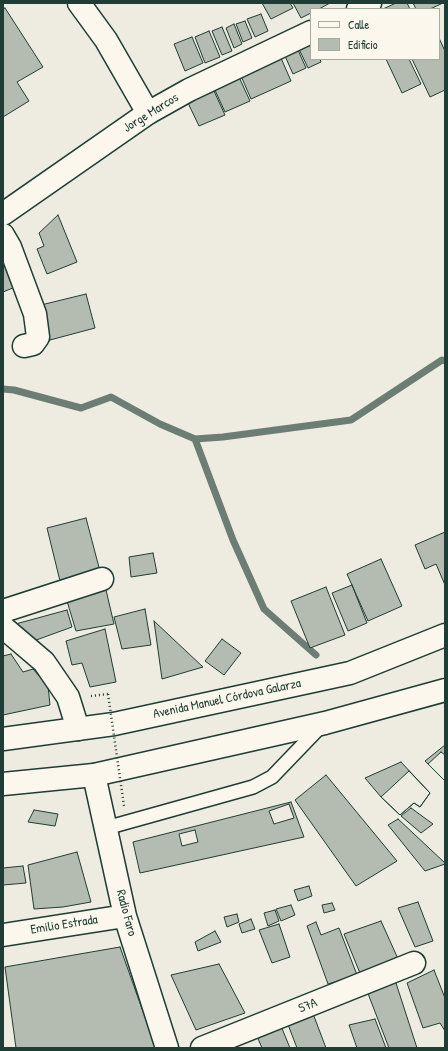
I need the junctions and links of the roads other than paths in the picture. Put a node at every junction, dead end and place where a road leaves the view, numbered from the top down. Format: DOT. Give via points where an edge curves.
graph roads {
  1 [pos="79,3"];
  2 [pos="370,3"];
  3 [pos="360,8"];
  4 [pos="310,32"];
  5 [pos="148,113"];
  6 [pos="3,214"];
  7 [pos="3,235"];
  8 [pos="24,346"];
  9 [pos="102,579"];
  10 [pos="3,611"];
  11 [pos="3,627"];
  12 [pos="445,635"];
  13 [pos="441,695"];
  14 [pos="325,723"];
  15 [pos="78,729"];
  16 [pos="3,739"];
  17 [pos="94,775"];
  18 [pos="3,784"];
  19 [pos="106,828"];
  20 [pos="125,916"];
  21 [pos="3,935"];
  22 [pos="414,963"];
  23 [pos="167,1048"];
  24 [pos="202,1048"];
  1 -- 5 [label="main road" via="106,40"];
  2 -- 3 [label="main road"];
  4 -- 5 [label="main road, Jorge Marcos" via="189,90"];
  5 -- 6 [label="main road, Jorge Marcos"];
  7 -- 8 [label="main road" via="35,314 38,337 33,344"];
  9 -- 10 [label="main road"];
  11 -- 15 [label="main road" via="44,662 68,696"];
  12 -- 15 [label="main road, Avenida Manuel Córdova Galarza" via="350,673 114,724"];
  13 -- 14 [label="main road"];
  14 -- 17 [label="main road"];
  14 -- 19 [label="lane" via="272,777 253,787"];
  15 -- 16 [label="main road, Avenida Manuel Córdova Galarza"];
  17 -- 18 [label="main road"];
  17 -- 19 [label="main road, Radio Faro"];
  19 -- 20 [label="main road, Radio Faro"];
  20 -- 21 [label="main road, Emilio Estrada"];
  20 -- 23 [label="main road, Radio Faro"];
  22 -- 24 [label="main road, S7A"];
}
